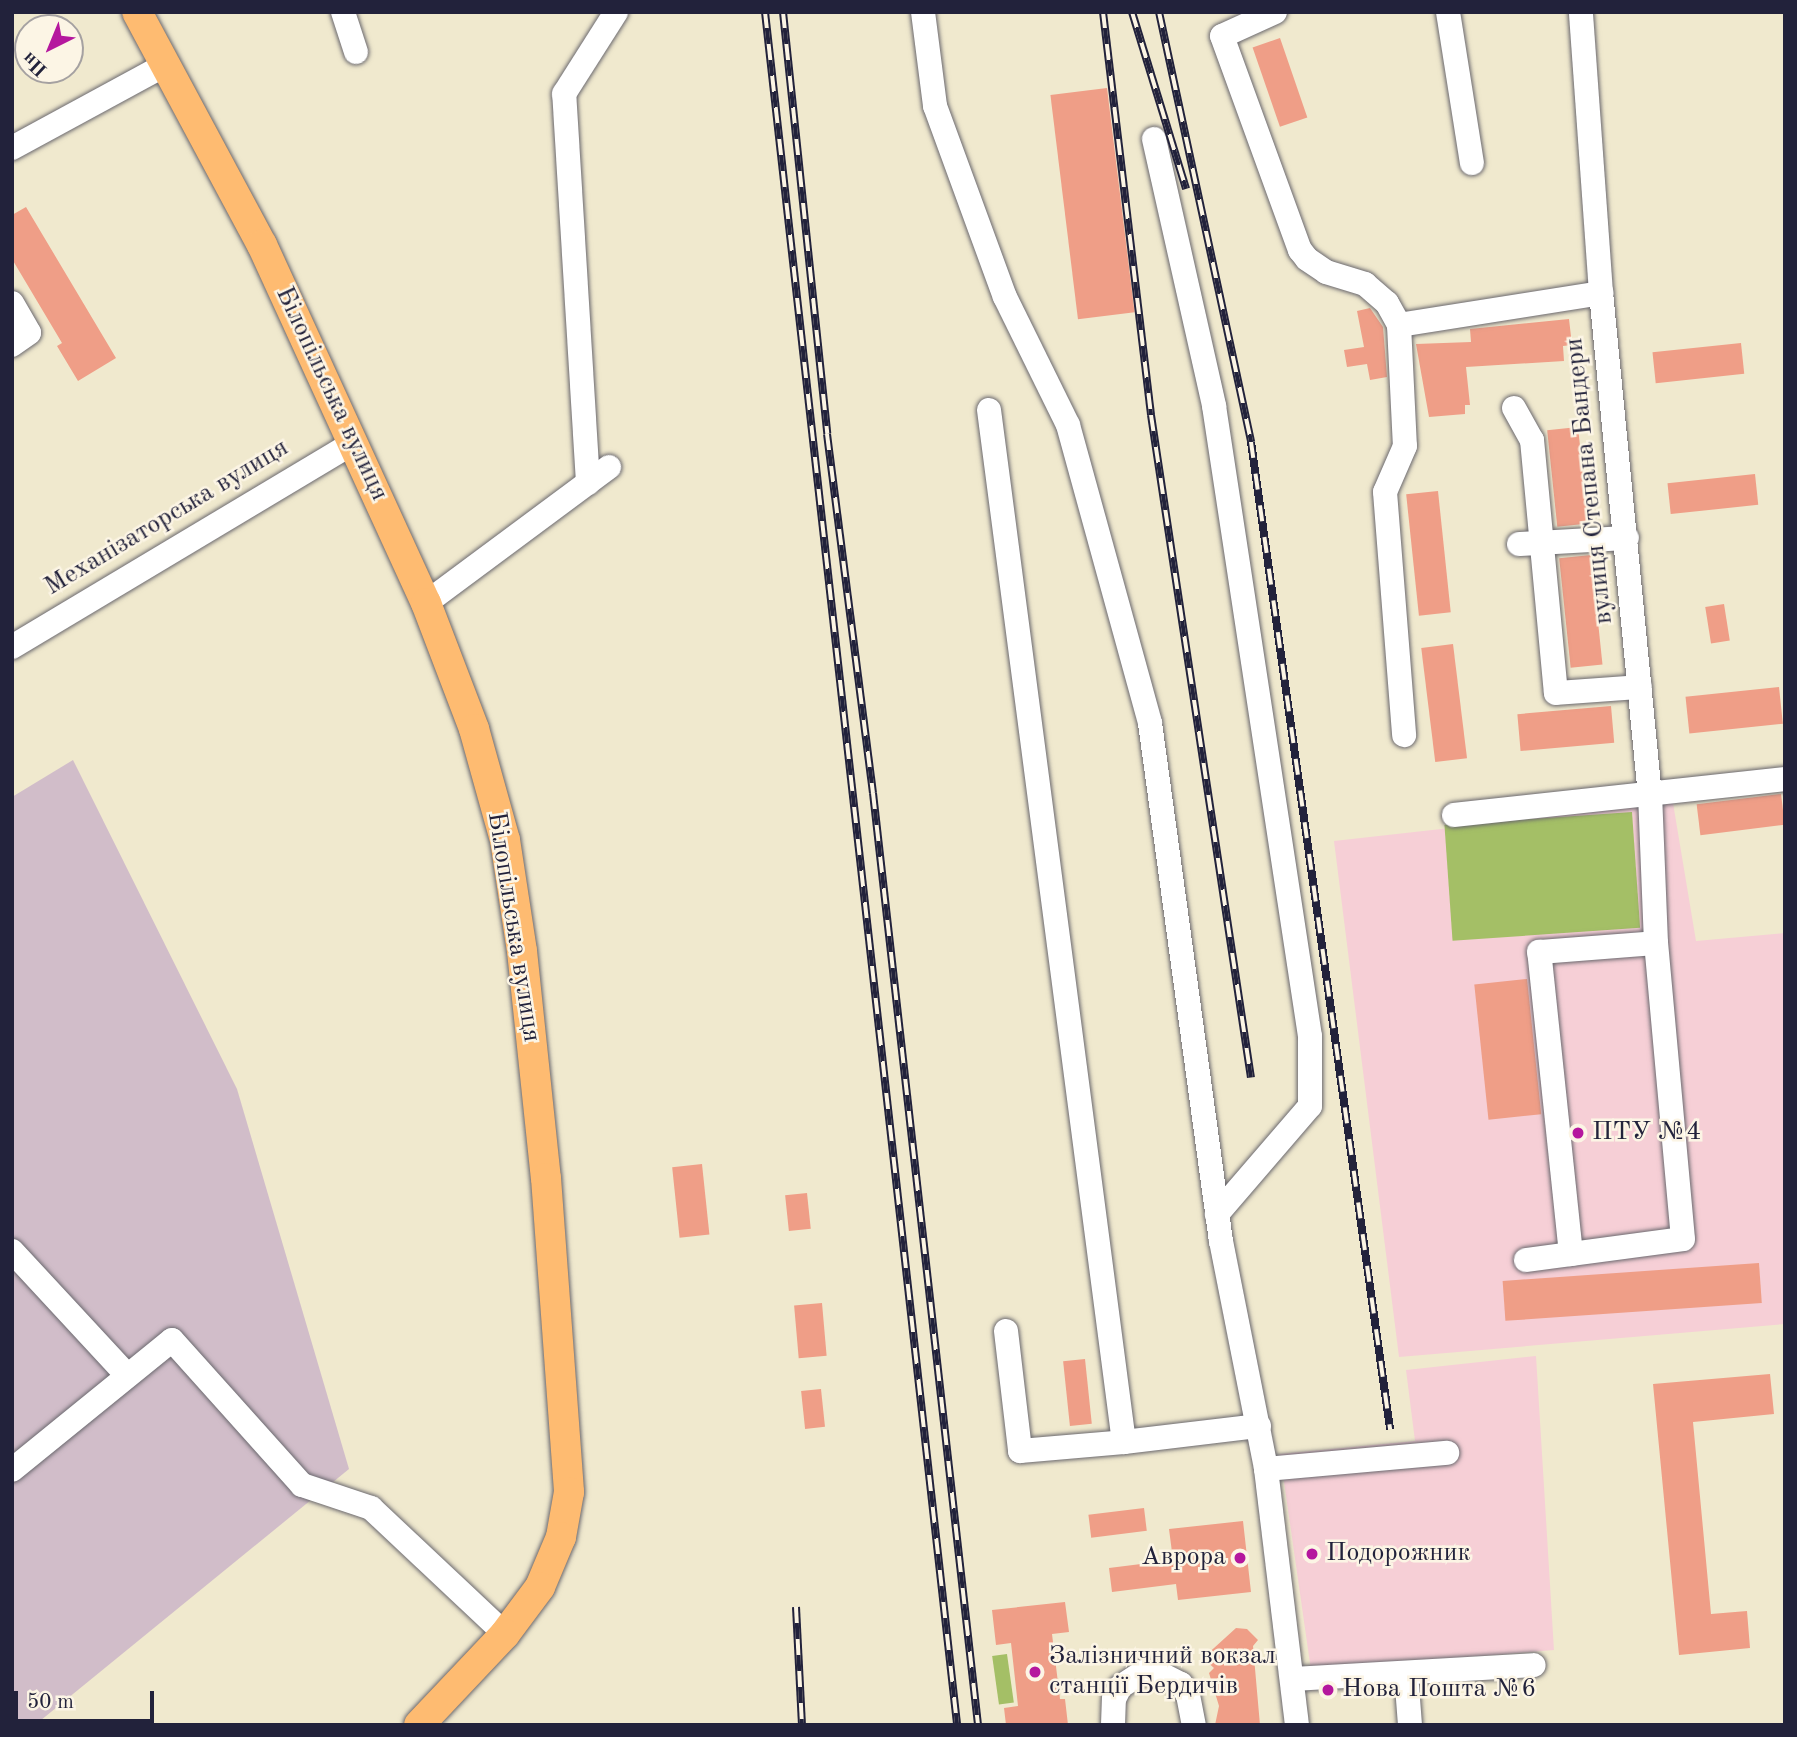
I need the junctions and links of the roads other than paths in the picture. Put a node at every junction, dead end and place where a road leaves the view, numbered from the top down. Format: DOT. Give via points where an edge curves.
graph roads {
  1 [pos="137,12"];
  2 [pos="343,12"];
  3 [pos="616,12"];
  4 [pos="923,12"];
  5 [pos="1275,12"];
  6 [pos="1448,12"];
  7 [pos="1581,12"];
  8 [pos="356,52"];
  9 [pos="165,65"];
  10 [pos="1154,139"];
  11 [pos="12,148"];
  12 [pos="1472,163"];
  13 [pos="1601,293"];
  14 [pos="12,303"];
  15 [pos="1399,325"];
  16 [pos="12,345"];
  17 [pos="1514,408"];
  18 [pos="989,410"];
  19 [pos="354,442"];
  20 [pos="609,467"];
  21 [pos="588,483"];
  22 [pos="1627,538"];
  23 [pos="1530,544"];
  24 [pos="426,603"];
  25 [pos="12,647"];
  26 [pos="1640,687"];
  27 [pos="1404,735"];
  28 [pos="1785,779"];
  29 [pos="1650,796"];
  30 [pos="1454,815"];
  31 [pos="1656,943"];
  32 [pos="1217,1214"];
  33 [pos="12,1251"];
  34 [pos="1571,1254"];
  35 [pos="1526,1260"];
  36 [pos="1006,1331"];
  37 [pos="127,1375"];
  38 [pos="1259,1426"];
  39 [pos="1124,1442"];
  40 [pos="1447,1453"];
  41 [pos="1266,1469"];
  42 [pos="12,1470"];
  43 [pos="505,1634"];
  44 [pos="1534,1665"];
  45 [pos="1406,1673"];
  46 [pos="1293,1679"];
  47 [pos="419,1725"];
  48 [pos="1113,1725"];
  49 [pos="1194,1725"];
  50 [pos="1297,1725"];
  51 [pos="1410,1725"];
  1 -- 9 [label="main road, Білопільська вулиця"];
  2 -- 8 [label="street"];
  3 -- 21 [label="street" via="564,94"];
  4 -- 32 [label="street" via="936,106 1005,297 1068,425 1150,723"];
  5 -- 15 [label="street" via="1222,36 1300,250 1326,272 1365,284 1387,303"];
  6 -- 12 [label="street"];
  7 -- 13 [label="street, вулиця Степана Бандери"];
  9 -- 11 [label="street"];
  9 -- 19 [label="main road, Білопільська вулиця" via="262,244"];
  10 -- 32 [label="street" via="1214,406 1310,1036 1310,1106"];
  13 -- 15 [label="street"];
  13 -- 22 [label="street, вулиця Степана Бандери"];
  14 -- 16 [label="street" via="29,333"];
  15 -- 27 [label="street" via="1405,446 1385,492"];
  17 -- 23 [label="street" via="1532,440"];
  18 -- 39 [label="street"];
  19 -- 24 [label="main road, Білопільська вулиця"];
  19 -- 25 [label="street, Механізаторська вулиця"];
  20 -- 21 [label="street"];
  21 -- 24 [label="street"];
  22 -- 23 [label="street"];
  22 -- 26 [label="street, вулиця Степана Бандери"];
  23 -- 26 [label="street" via="1556,693"];
  24 -- 43 [label="main road, Білопільська вулиця" via="474,729 505,840 522,951 546,1178 569,1492 552,1563"];
  26 -- 29 [label="street, вулиця Степана Бандери"];
  28 -- 29 [label="street"];
  29 -- 30 [label="street"];
  29 -- 31 [label="street, вулиця Степана Бандери"];
  31 -- 34 [label="street, вулиця Степана Бандери" via="1682,1239"];
  31 -- 34 [label="street" via="1539,952"];
  32 -- 38 [label="street"];
  33 -- 37 [label="street"];
  34 -- 35 [label="street"];
  36 -- 39 [label="street" via="1020,1451"];
  37 -- 42 [label="street"];
  37 -- 43 [label="street" via="172,1340 302,1485 371,1508"];
  38 -- 39 [label="street"];
  38 -- 41 [label="street"];
  40 -- 41 [label="street"];
  41 -- 46 [label="street"];
  43 -- 47 [label="main road, Білопільська вулиця"];
  44 -- 45 [label="street"];
  45 -- 46 [label="street"];
  45 -- 51 [label="street"];
  46 -- 50 [label="street"];
  48 -- 49 [label="street" via="1114,1699 1120,1687 1130,1678 1157,1672 1181,1684"];
}
